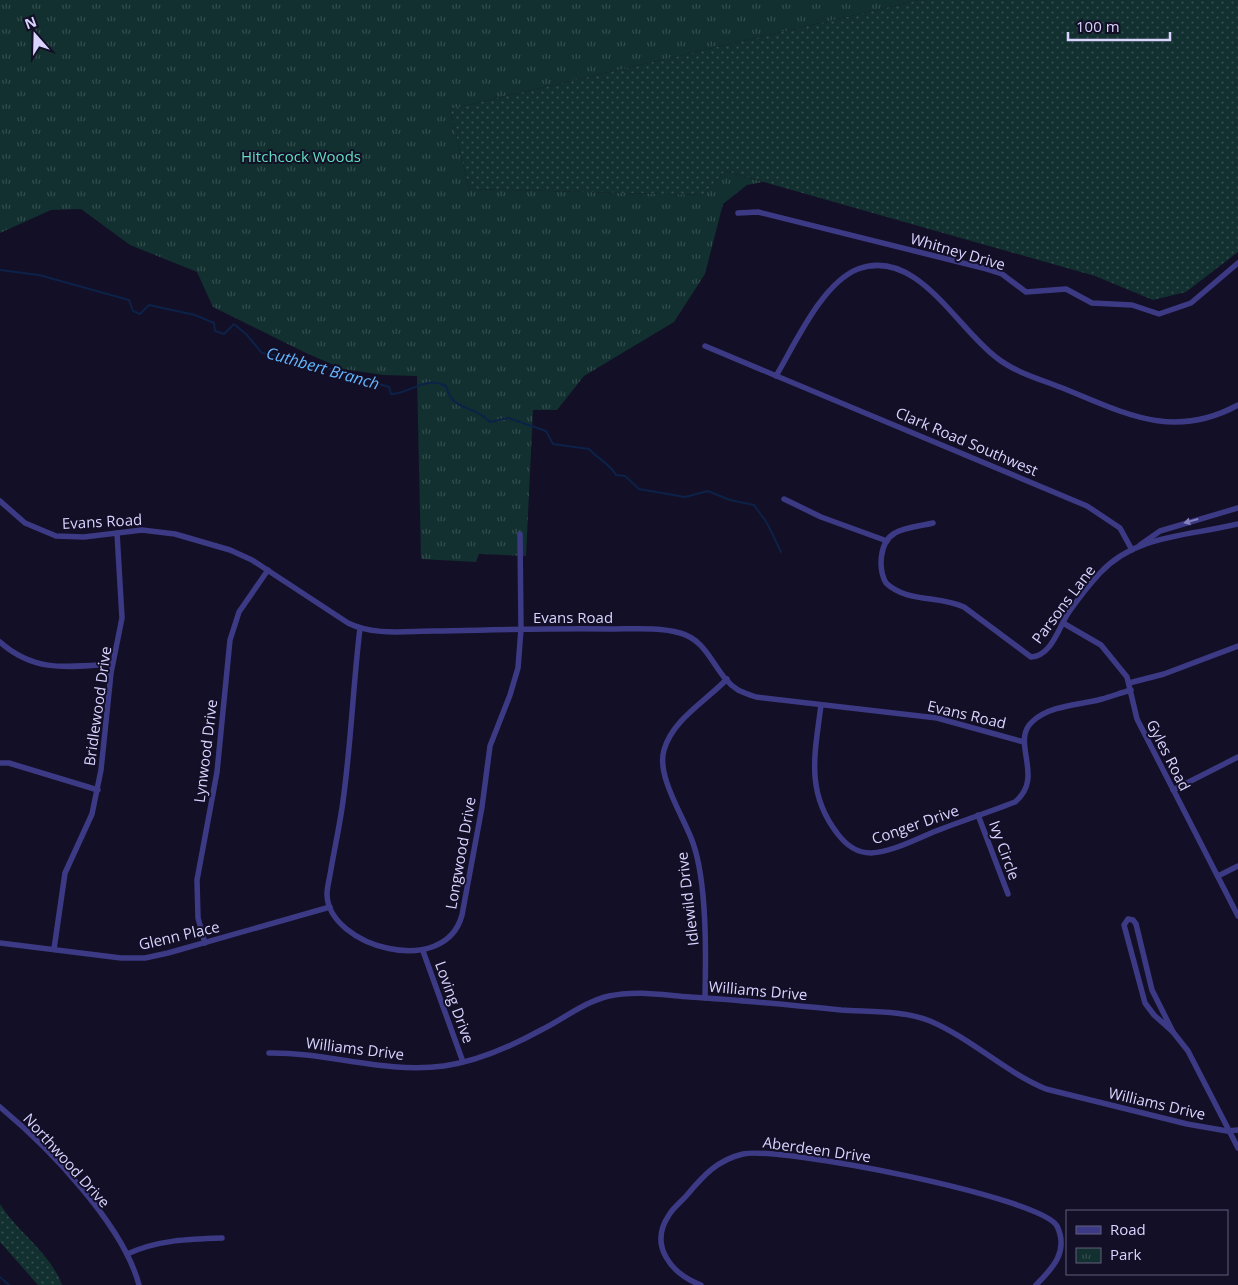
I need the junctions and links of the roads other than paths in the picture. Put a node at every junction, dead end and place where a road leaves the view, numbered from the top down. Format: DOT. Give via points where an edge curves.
graph roads {
  1 [pos="738,213"];
  2 [pos="1238,263"];
  3 [pos="705,346"];
  4 [pos="776,376"];
  5 [pos="1238,405"];
  6 [pos="784,499"];
  7 [pos="0,501"];
  8 [pos="1238,508"];
  9 [pos="933,523"];
  10 [pos="1238,524"];
  11 [pos="117,533"];
  12 [pos="520,534"];
  13 [pos="887,541"];
  14 [pos="1135,548"];
  15 [pos="268,570"];
  16 [pos="1063,623"];
  17 [pos="360,628"];
  18 [pos="521,629"];
  19 [pos="0,642"];
  20 [pos="1238,646"];
  21 [pos="112,664"];
  22 [pos="727,679"];
  23 [pos="1130,687"];
  24 [pos="821,705"];
  25 [pos="1024,742"];
  26 [pos="1238,758"];
  27 [pos="0,763"];
  28 [pos="98,790"];
  29 [pos="1173,790"];
  30 [pos="978,815"];
  31 [pos="1238,866"];
  32 [pos="1218,876"];
  33 [pos="1008,894"];
  34 [pos="330,907"];
  35 [pos="1238,916"];
  36 [pos="0,943"];
  37 [pos="205,943"];
  38 [pos="54,949"];
  39 [pos="422,951"];
  40 [pos="705,998"];
  41 [pos="1173,1032"];
  42 [pos="269,1053"];
  43 [pos="463,1062"];
  44 [pos="0,1107"];
  45 [pos="1238,1130"];
  46 [pos="1231,1131"];
  47 [pos="1238,1148"];
  48 [pos="1066,1234"];
  49 [pos="1060,1235"];
  50 [pos="222,1238"];
  51 [pos="126,1254"];
  52 [pos="139,1285"];
  53 [pos="701,1285"];
  54 [pos="1036,1285"];
  1 -- 2 [label="street, Whitney Drive" via="758,212 983,268 1002,274 1026,292 1066,289 1092,302 1132,306 1159,314 1191,303"];
  3 -- 4 [label="street, Clark Road Southwest"];
  4 -- 5 [label="street" via="827,295 851,273 878,266 904,272 928,287 978,343 999,360 1122,413 1154,421 1185,422 1212,417"];
  4 -- 14 [label="street, Clark Road Southwest" via="1087,506 1120,528"];
  6 -- 13 [label="street" via="821,517"];
  7 -- 11 [label="street, Evans Road" via="25,523 56,536 75,538"];
  8 -- 14 [label="street, one-way" via="1160,531"];
  9 -- 13 [label="street" via="898,531"];
  10 -- 14 [label="street" via="1186,533"];
  11 -- 15 [label="street, Evans Road" via="142,530 187,537 230,550"];
  11 -- 21 [label="street, Bridlewood Drive" via="122,618"];
  12 -- 18 [label="street, Longwood Drive"];
  13 -- 16 [label="street, Parsons Lane" via="881,569 891,588 958,605 1028,656 1040,654"];
  14 -- 16 [label="street, Parsons Lane" via="1100,573"];
  15 -- 17 [label="street, Evans Road"];
  15 -- 37 [label="street, Lynwood Drive" via="239,612 230,640 216,772 197,880 198,918"];
  16 -- 23 [label="street, Gyles Road" via="1101,645 1121,667"];
  17 -- 18 [label="street, Evans Road" via="379,631"];
  17 -- 34 [label="street" via="343,802 327,894"];
  18 -- 22 [label="street, Evans Road" via="679,633 705,649"];
  18 -- 39 [label="street, Longwood Drive" via="515,679 490,746 459,926 448,938"];
  19 -- 21 [label="street" via="13,654 42,665"];
  20 -- 23 [label="street, Evans Road"];
  21 -- 28 [label="street, Bridlewood Drive"];
  22 -- 24 [label="street, Evans Road" via="737,690 756,697"];
  22 -- 40 [label="street, Idlewild Drive" via="680,722 662,756 664,774 699,865 706,956"];
  23 -- 25 [label="street, Evans Road" via="1040,716 1027,728"];
  23 -- 29 [label="street, Gyles Road" via="1137,719"];
  24 -- 25 [label="street, Evans Road" via="937,718"];
  24 -- 30 [label="street, Conger Drive" via="814,774 816,791 828,819 846,845 864,853 877,852"];
  25 -- 30 [label="street, Conger Drive" via="1029,774 1025,790 1015,802"];
  26 -- 29 [label="street"];
  27 -- 28 [label="street"];
  28 -- 38 [label="street, Bridlewood Drive" via="87,827 64,876"];
  29 -- 32 [label="street, Gyles Road"];
  30 -- 33 [label="street, Ivy Circle"];
  31 -- 32 [label="street"];
  32 -- 35 [label="street, Gyles Road"];
  34 -- 37 [label="street, Glenn Place"];
  34 -- 39 [label="street, Longwood Drive" via="340,924 351,934 403,952"];
  36 -- 38 [label="street, Glenn Place"];
  37 -- 38 [label="street, Glenn Place" via="157,956 133,958"];
  39 -- 43 [label="street, Loving Drive"];
  40 -- 43 [label="street, Williams Drive" via="640,993 606,997 504,1049"];
  40 -- 46 [label="street, Williams Drive" via="922,1019 950,1031 1046,1089 1187,1124"];
  41 -- 41 [label="street" via="1152,990 1136,924 1128,919 1124,925 1142,994 1149,1010"];
  41 -- 46 [label="street" via="1188,1051"];
  42 -- 43 [label="street, Williams Drive" via="300,1054 391,1067"];
  44 -- 51 [label="street, Northwood Drive" via="30,1133 74,1181"];
  45 -- 46 [label="street, Williams Drive"];
  46 -- 47 [label="street"];
  48 -- 49 [label="street"];
  49 -- 53 [label="street, Aberdeen Drive" via="1055,1224 1046,1217 950,1186 817,1160 751,1153 724,1161 709,1170 666,1220 662,1240 666,1258 678,1274"];
  49 -- 54 [label="street" via="1060,1255"];
  50 -- 51 [label="street" via="172,1240"];
  51 -- 52 [label="street, Northwood Drive"];
}
